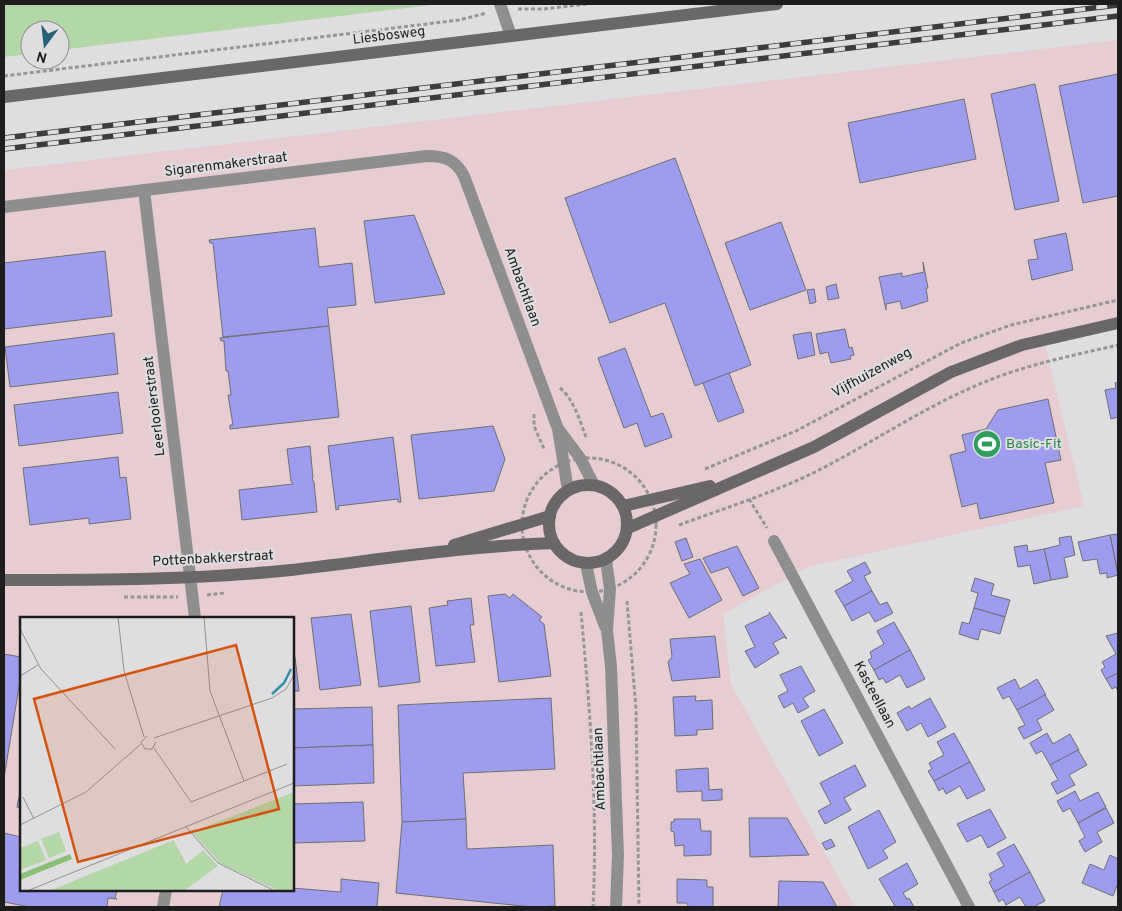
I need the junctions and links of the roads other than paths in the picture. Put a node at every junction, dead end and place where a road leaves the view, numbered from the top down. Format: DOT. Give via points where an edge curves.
graph roads {
  1 [pos="778,4"];
  2 [pos="502,7"];
  3 [pos="511,36"];
  4 [pos="4,97"];
  5 [pos="451,159"];
  6 [pos="144,190"];
  7 [pos="4,207"];
  8 [pos="1118,323"];
  9 [pos="558,429"];
  10 [pos="741,478"];
  11 [pos="594,485"];
  12 [pos="568,490"];
  13 [pos="623,506"];
  14 [pos="550,516"];
  15 [pos="628,528"];
  16 [pos="774,541"];
  17 [pos="554,543"];
  18 [pos="423,554"];
  19 [pos="606,560"];
  20 [pos="586,564"];
  21 [pos="190,577"];
  22 [pos="4,580"];
  23 [pos="195,617"];
  24 [pos="607,630"];
  25 [pos="166,891"];
  26 [pos="163,907"];
  27 [pos="616,907"];
  28 [pos="969,907"];
  1 -- 3 [label="street, Liesbosweg"];
  2 -- 3 [label="street"];
  3 -- 4 [label="street, Liesbosweg"];
  5 -- 6 [label="street, Sigarenmakerstraat" via="427,156"];
  5 -- 9 [label="street, Ambachtlaan" via="464,176"];
  6 -- 7 [label="street, Sigarenmakerstraat"];
  6 -- 21 [label="street, Leerlooierstraat"];
  8 -- 10 [label="street" via="1022,346 951,372 829,440"];
  9 -- 11 [label="street, Ambachtlaan" via="580,458"];
  9 -- 12 [label="street, Ambachtlaan"];
  10 -- 13 [label="street"];
  10 -- 15 [label="street"];
  11 -- 12 [label="street"];
  11 -- 13 [label="street" via="608,490"];
  12 -- 14 [label="street" via="556,502"];
  13 -- 15 [label="street"];
  14 -- 17 [label="street" via="549,531"];
  14 -- 18 [label="street, Pottenbakkerstraat"];
  15 -- 19 [label="street" via="621,546"];
  16 -- 28 [label="street, Kasteellaan"];
  17 -- 18 [label="street, Pottenbakkerstraat"];
  17 -- 20 [label="street" via="568,558"];
  18 -- 21 [label="street, Pottenbakkerstraat" via="289,570"];
  19 -- 20 [label="street"];
  19 -- 24 [label="street, Ambachtlaan" via="610,589"];
  20 -- 24 [label="street, Ambachtlaan" via="585,592"];
  21 -- 22 [label="street, Pottenbakkerstraat"];
  21 -- 23 [label="street, Leerlooierstraat"];
  24 -- 27 [label="street, Ambachtlaan" via="618,855"];
  25 -- 26 [label="street"];
}
